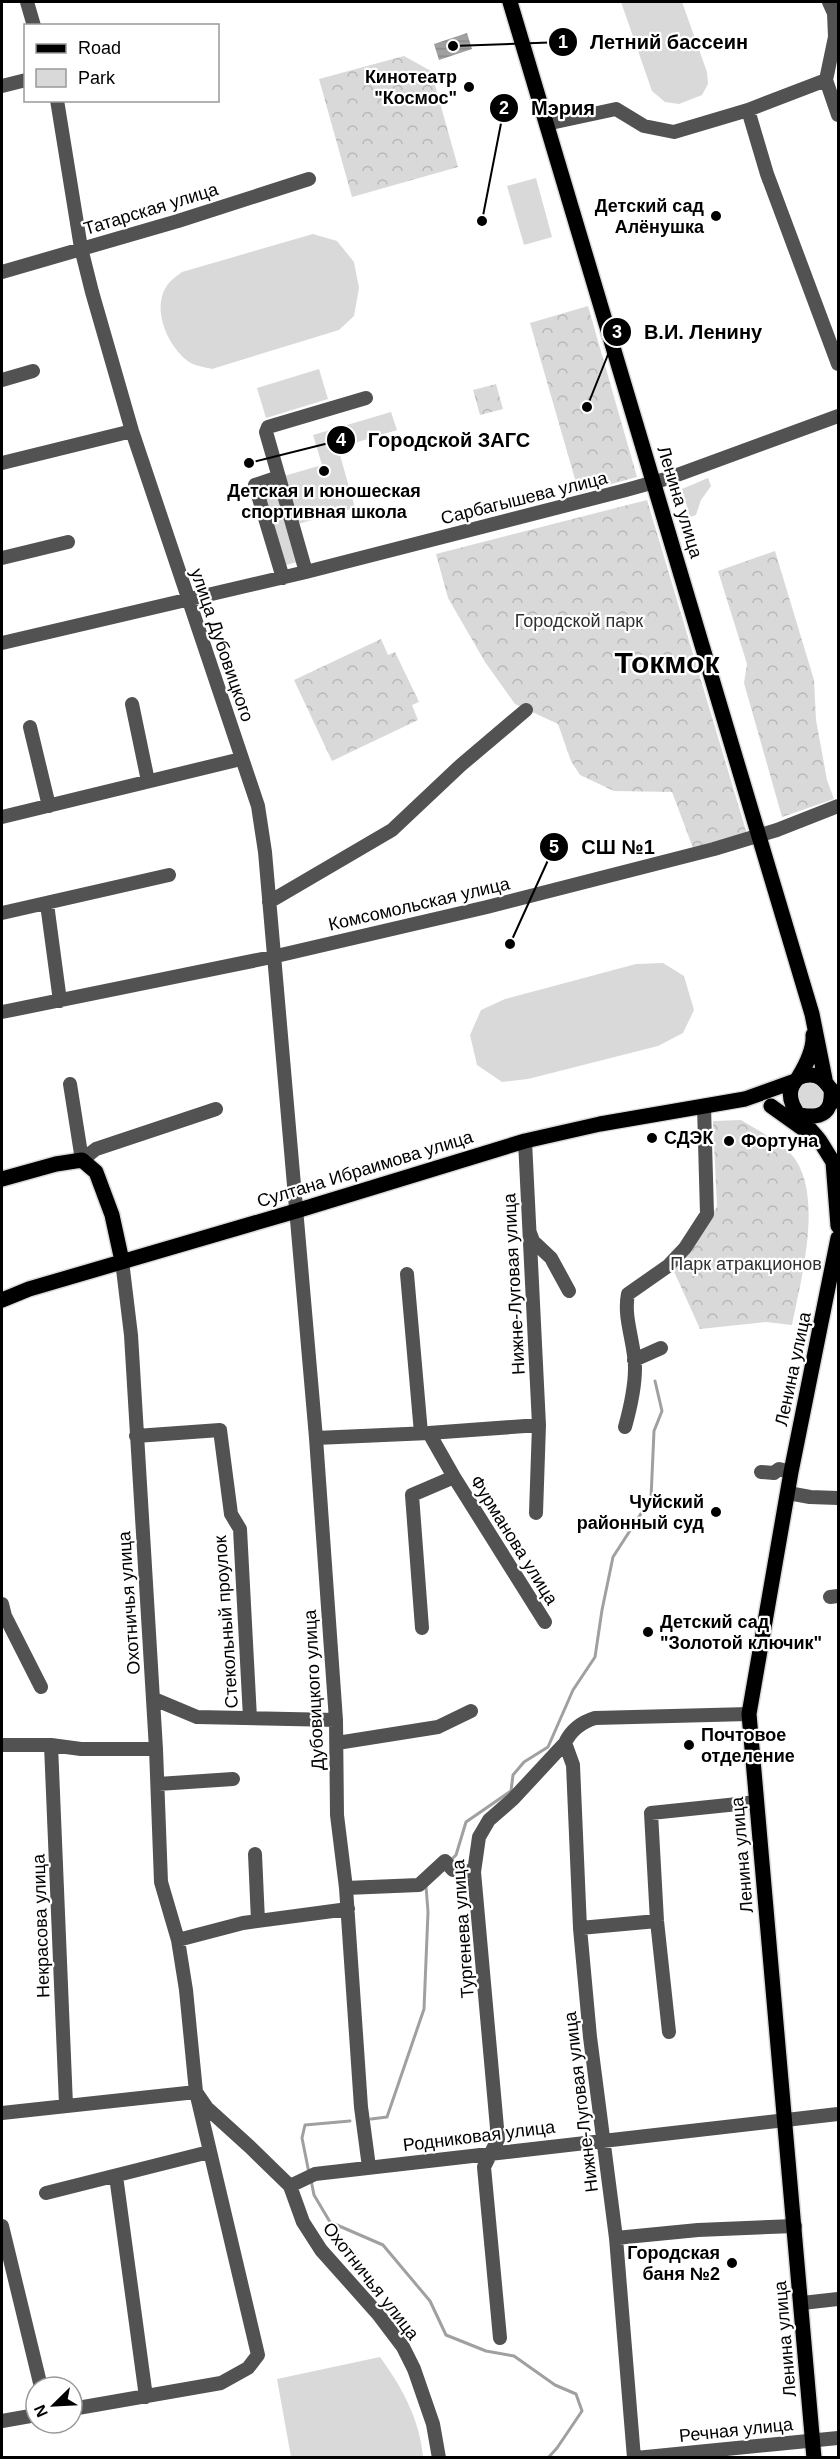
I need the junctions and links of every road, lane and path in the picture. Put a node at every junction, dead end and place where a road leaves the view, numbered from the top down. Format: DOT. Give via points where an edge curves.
graph roads {
  1 [pos="27,2"];
  2 [pos="510,2"];
  3 [pos="834,9"];
  4 [pos="33,24"];
  5 [pos="24,80"];
  6 [pos="826,80"];
  7 [pos="2,86"];
  8 [pos="57,102"];
  9 [pos="748,110"];
  10 [pos="838,116"];
  11 [pos="546,124"];
  12 [pos="309,178"];
  13 [pos="81,248"];
  14 [pos="2,272"];
  15 [pos="838,364"];
  16 [pos="33,371"];
  17 [pos="2,380"];
  18 [pos="366,398"];
  19 [pos="838,416"];
  20 [pos="132,431"];
  21 [pos="2,463"];
  22 [pos="279,477"];
  23 [pos="653,482"];
  24 [pos="68,542"];
  25 [pos="2,558"];
  26 [pos="306,572"];
  27 [pos="283,578"];
  28 [pos="188,600"];
  29 [pos="2,643"];
  30 [pos="132,704"];
  31 [pos="526,710"];
  32 [pos="30,727"];
  33 [pos="241,759"];
  34 [pos="148,781"];
  35 [pos="49,806"];
  36 [pos="838,806"];
  37 [pos="2,817"];
  38 [pos="759,836"];
  39 [pos="169,875"];
  40 [pos="269,902"];
  41 [pos="47,904"];
  42 [pos="2,913"];
  43 [pos="272,957"];
  44 [pos="60,1000"];
  45 [pos="2,1012"];
  46 [pos="812,1014"];
  47 [pos="806,1065"];
  48 [pos="797,1080"];
  49 [pos="70,1084"];
  50 [pos="832,1090"];
  51 [pos="771,1098"];
  52 [pos="704,1106"];
  53 [pos="216,1109"];
  54 [pos="799,1114"];
  55 [pos="525,1141"];
  56 [pos="820,1141"];
  57 [pos="82,1160"];
  58 [pos="835,1164"];
  59 [pos="2,1179"];
  60 [pos="296,1211"];
  61 [pos="838,1226"];
  62 [pos="530,1232"];
  63 [pos="838,1238"];
  64 [pos="837,1254"];
  65 [pos="122,1261"];
  66 [pos="407,1274"];
  67 [pos="835,1282"];
  68 [pos="568,1291"];
  69 [pos="2,1300"];
  70 [pos="661,1348"];
  71 [pos="634,1360"];
  72 [pos="539,1425"];
  73 [pos="625,1427"];
  74 [pos="425,1433"];
  75 [pos="136,1436"];
  76 [pos="316,1437"];
  77 [pos="761,1472"];
  78 [pos="791,1472"];
  79 [pos="454,1477"];
  80 [pos="788,1493"];
  81 [pos="838,1498"];
  82 [pos="536,1513"];
  83 [pos="2,1604"];
  84 [pos="545,1622"];
  85 [pos="422,1628"];
  86 [pos="41,1687"];
  87 [pos="154,1699"];
  88 [pos="471,1711"];
  89 [pos="749,1714"];
  90 [pos="250,1718"];
  91 [pos="336,1720"];
  92 [pos="337,1743"];
  93 [pos="565,1743"];
  94 [pos="2,1745"];
  95 [pos="51,1745"];
  96 [pos="156,1749"];
  97 [pos="233,1779"];
  98 [pos="158,1784"];
  99 [pos="757,1802"];
  100 [pos="255,1854"];
  101 [pos="474,1872"];
  102 [pos="346,1888"];
  103 [pos="348,1909"];
  104 [pos="258,1921"];
  105 [pos="657,1921"];
  106 [pos="580,1928"];
  107 [pos="178,1940"];
  108 [pos="669,2032"];
  109 [pos="196,2092"];
  110 [pos="66,2105"];
  111 [pos="2,2114"];
  112 [pos="838,2114"];
  113 [pos="785,2118"];
  114 [pos="603,2140"];
  115 [pos="209,2152"];
  116 [pos="491,2153"];
  117 [pos="369,2168"];
  118 [pos="116,2176"];
  119 [pos="290,2186"];
  120 [pos="46,2193"];
  121 [pos="2,2226"];
  122 [pos="795,2226"];
  123 [pos="616,2238"];
  124 [pos="838,2299"];
  125 [pos="802,2303"];
  126 [pos="500,2338"];
  127 [pos="38,2375"];
  128 [pos="146,2397"];
  129 [pos="84,2407"];
  130 [pos="24,2417"];
  131 [pos="2,2421"];
  132 [pos="838,2438"];
  133 [pos="813,2440"];
  134 [pos="439,2457"];
  135 [pos="635,2457"];
  136 [pos="814,2457"];
  1 -- 4 [label="street"];
  2 -- 11 [label="main road, Ленина улица"];
  3 -- 6 [label="street" via="835,37"];
  5 -- 7 [label="street"];
  6 -- 9 [label="street"];
  6 -- 10 [label="street"];
  8 -- 13 [label="street, улица Дубовицкого"];
  9 -- 11 [label="street" via="674,132 644,126 616,109"];
  9 -- 15 [label="street" via="767,174"];
  11 -- 23 [label="main road, Ленина улица"];
  12 -- 13 [label="street, Татарская улица"];
  13 -- 14 [label="street, Татарская улица"];
  13 -- 20 [label="street, улица Дубовицкого"];
  16 -- 17 [label="street"];
  18 -- 22 [label="street" via="268,427 266,438"];
  19 -- 23 [label="street, Сарбагышева улица"];
  20 -- 21 [label="street"];
  20 -- 28 [label="street, улица Дубовицкого"];
  22 -- 26 [label="street"];
  22 -- 27 [label="street" via="255,485"];
  23 -- 26 [label="street, Сарбагышева улица"];
  23 -- 38 [label="main road, Ленина улица"];
  24 -- 25 [label="street"];
  26 -- 27 [label="street, Сарбагышева улица"];
  27 -- 28 [label="street, Сарбагышева улица"];
  28 -- 29 [label="street, Сарбагышева улица"];
  28 -- 33 [label="street, улица Дубовицкого"];
  30 -- 34 [label="street"];
  31 -- 40 [label="street" via="392,830"];
  32 -- 35 [label="street"];
  33 -- 34 [label="street"];
  33 -- 40 [label="street, улица Дубовицкого" via="258,806"];
  34 -- 35 [label="street"];
  35 -- 37 [label="street"];
  36 -- 38 [label="street, Комсомольская улица"];
  38 -- 43 [label="street, Комсомольская улица" via="487,907"];
  38 -- 46 [label="main road, Ленина улица"];
  39 -- 41 [label="street"];
  40 -- 43 [label="street, улица Дубовицкого"];
  41 -- 42 [label="street"];
  41 -- 44 [label="street"];
  43 -- 44 [label="street, Комсомольская улица"];
  43 -- 60 [label="street, улица Дубовицкого"];
  44 -- 45 [label="street, Комсомольская улица"];
  46 -- 47 [label="main road" via="813,1041"];
  46 -- 50 [label="main road"];
  47 -- 48 [label="main road"];
  47 -- 51 [label="main road"];
  48 -- 50 [label="main road" via="814,1074"];
  48 -- 51 [label="main road"];
  48 -- 54 [label="main road" via="790,1090 790,1100"];
  49 -- 57 [label="street"];
  50 -- 54 [label="main road" via="832,1100 820,1115"];
  51 -- 52 [label="main road, Султана Ибраимова улица"];
  51 -- 54 [label="main road"];
  51 -- 56 [label="main road"];
  52 -- 55 [label="main road, Султана Ибраимова улица"];
  52 -- 71 [label="street" via="707,1214 668,1266 628,1294 626,1306"];
  53 -- 57 [label="street" via="96,1149"];
  54 -- 56 [label="main road"];
  55 -- 60 [label="main road, Султана Ибраимова улица"];
  55 -- 62 [label="street, Нижне-Луговая улица"];
  56 -- 58 [label="main road"];
  57 -- 59 [label="main road"];
  57 -- 65 [label="main road" via="96,1172 112,1215"];
  58 -- 61 [label="main road"];
  60 -- 65 [label="main road, Султана Ибраимова улица"];
  60 -- 76 [label="street, Дубовицкого улица"];
  62 -- 68 [label="street" via="533,1241 551,1258"];
  62 -- 72 [label="street, Нижне-Луговая улица"];
  63 -- 64 [label="main road, Ленина улица"];
  64 -- 67 [label="main road, Ленина улица"];
  65 -- 69 [label="main road, Султана Ибраимова улица"];
  65 -- 75 [label="street, Охотничья улица" via="131,1335"];
  66 -- 74 [label="street, Фурманова улица"];
  67 -- 78 [label="main road, Ленина улица"];
  70 -- 71 [label="street"];
  71 -- 73 [label="street"];
  72 -- 74 [label="street"];
  72 -- 82 [label="street, Нижне-Луговая улица"];
  74 -- 76 [label="street"];
  74 -- 79 [label="street, Фурманова улица"];
  75 -- 87 [label="street, Охотничья улица"];
  75 -- 90 [label="street, Стекольный проулок" via="220,1430 231,1515 240,1529"];
  76 -- 91 [label="street, Дубовицкого улица"];
  77 -- 78 [label="street"];
  78 -- 80 [label="main road, Ленина улица"];
  79 -- 84 [label="street, Фурманова улица"];
  79 -- 85 [label="street, Фурманова улица" via="412,1495"];
  80 -- 81 [label="street"];
  80 -- 89 [label="main road, Ленина улица"];
  83 -- 86 [label="street"];
  87 -- 90 [label="street" via="197,1717"];
  87 -- 96 [label="street, Охотничья улица"];
  88 -- 92 [label="street" via="438,1727"];
  89 -- 93 [label="street, Тургенева улица" via="595,1718 575,1729"];
  89 -- 99 [label="main road, Ленина улица"];
  90 -- 91 [label="street"];
  91 -- 92 [label="street, Дубовицкого улица"];
  92 -- 102 [label="street, Дубовицкого улица" via="337,1815"];
  93 -- 101 [label="street, Тургенева улица" via="489,1820 479,1837"];
  93 -- 106 [label="street, Нижне-Луговая улица" via="573,1765"];
  94 -- 95 [label="street"];
  95 -- 96 [label="street"];
  95 -- 110 [label="street, Некрасова улица"];
  96 -- 98 [label="street, Охотничья улица"];
  97 -- 98 [label="street"];
  98 -- 107 [label="street, Охотничья улица" via="161,1882"];
  99 -- 105 [label="street" via="651,1813"];
  99 -- 113 [label="main road, Ленина улица"];
  100 -- 104 [label="street"];
  101 -- 102 [label="street" via="449,1865 419,1885"];
  101 -- 116 [label="street, Тургенева улица" via="498,2139"];
  102 -- 103 [label="street, Дубовицкого улица"];
  103 -- 104 [label="street"];
  103 -- 117 [label="street, Дубовицкого улица" via="360,2108"];
  104 -- 107 [label="street"];
  105 -- 106 [label="street"];
  105 -- 108 [label="street"];
  106 -- 114 [label="street, Нижне-Луговая улица"];
  107 -- 109 [label="street, Охотничья улица"];
  109 -- 110 [label="street"];
  109 -- 115 [label="street, Охотничья улица"];
  109 -- 119 [label="street, Охотничья улица" via="207,2109"];
  110 -- 111 [label="street"];
  112 -- 113 [label="street, Родниковая улица"];
  113 -- 114 [label="street, Родниковая улица"];
  113 -- 122 [label="main road, Ленина улица"];
  114 -- 116 [label="street, Родниковая улица"];
  114 -- 123 [label="street, Нижне-Луговая улица"];
  115 -- 118 [label="street"];
  115 -- 128 [label="street, Охотничья улица" via="258,2355 248,2368 221,2383"];
  116 -- 117 [label="street, Родниковая улица"];
  116 -- 126 [label="street, Тургенева улица" via="484,2167"];
  117 -- 119 [label="street, Родниковая улица" via="310,2177"];
  118 -- 120 [label="street"];
  118 -- 128 [label="street"];
  119 -- 134 [label="street, Охотничья улица" via="303,2222 321,2250 403,2347 430,2414"];
  121 -- 127 [label="street"];
  122 -- 123 [label="street"];
  122 -- 125 [label="main road, Ленина улица"];
  123 -- 135 [label="street, Нижне-Луговая улица"];
  124 -- 125 [label="street"];
  125 -- 133 [label="main road, Ленина улица"];
  128 -- 129 [label="street"];
  130 -- 131 [label="street"];
  132 -- 133 [label="street, Речная улица"];
  133 -- 135 [label="street, Речная улица"];
  133 -- 136 [label="main road, Ленина улица"];
}
